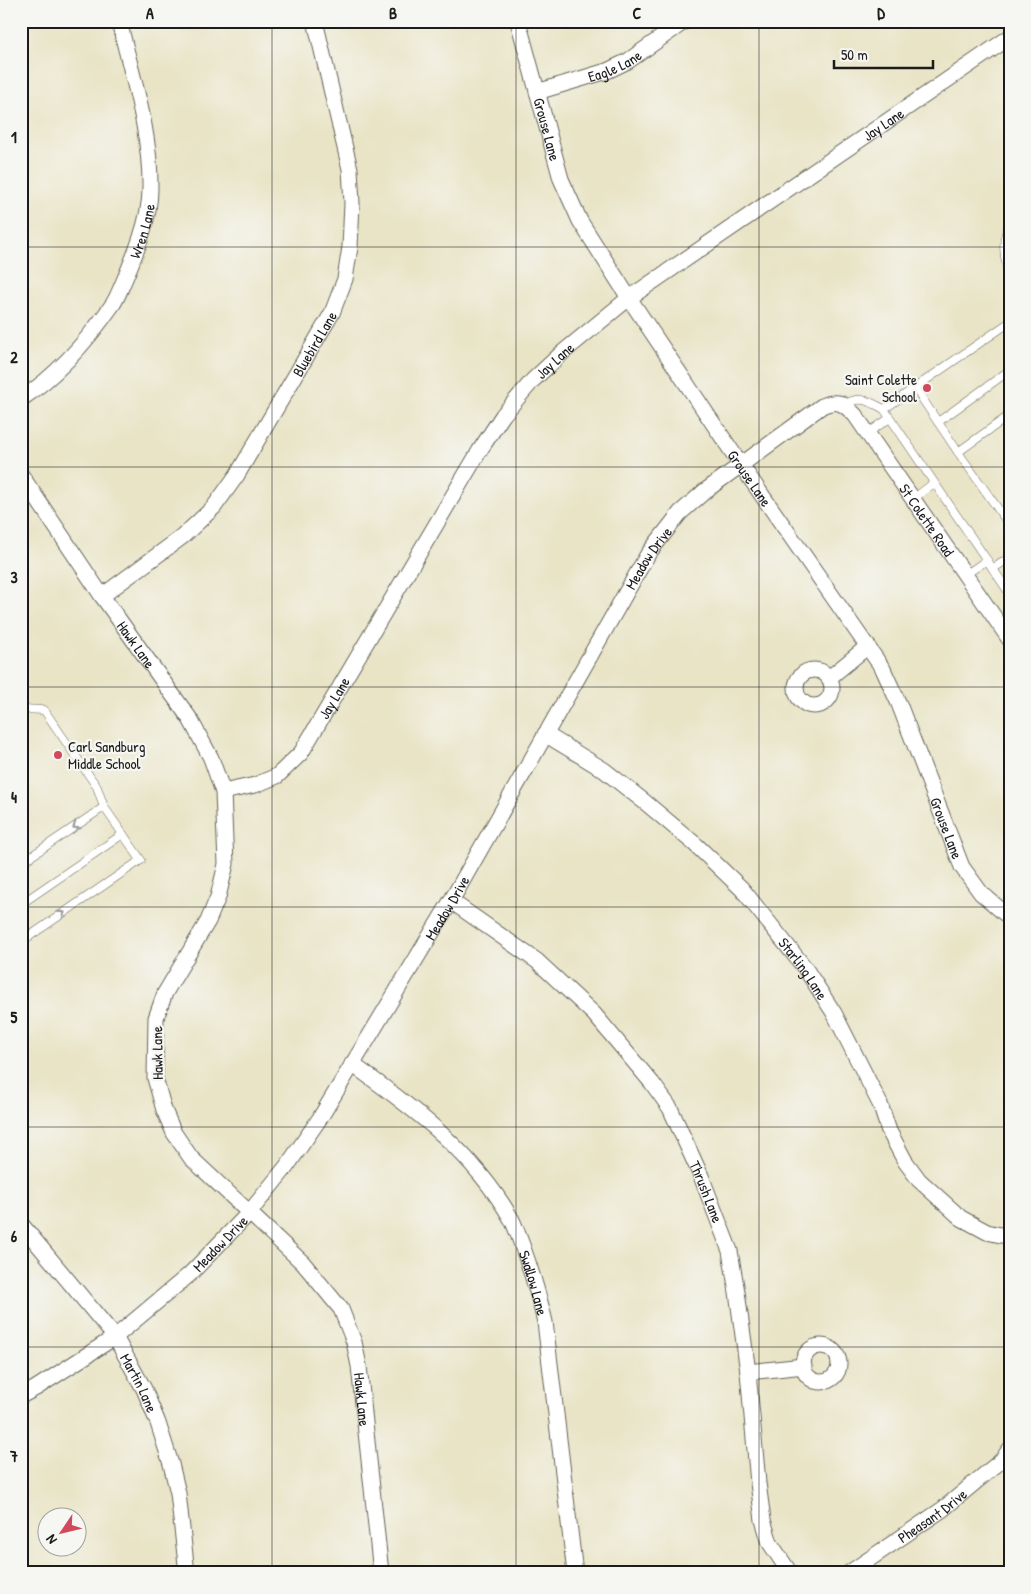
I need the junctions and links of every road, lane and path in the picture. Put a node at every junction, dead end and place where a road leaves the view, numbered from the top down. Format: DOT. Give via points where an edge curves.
graph roads {
  1 [pos="119,21"];
  2 [pos="315,21"];
  3 [pos="518,21"];
  4 [pos="685,21"];
  5 [pos="1010,37"];
  6 [pos="537,92"];
  7 [pos="1010,223"];
  8 [pos="1010,279"];
  9 [pos="629,298"];
  10 [pos="1010,322"];
  11 [pos="1010,370"];
  12 [pos="915,388"];
  13 [pos="21,398"];
  14 [pos="842,404"];
  15 [pos="884,409"];
  16 [pos="1010,415"];
  17 [pos="890,418"];
  18 [pos="938,422"];
  19 [pos="868,433"];
  20 [pos="958,452"];
  21 [pos="741,465"];
  22 [pos="21,475"];
  23 [pos="934,483"];
  24 [pos="913,499"];
  25 [pos="1010,526"];
  26 [pos="1010,557"];
  27 [pos="986,560"];
  28 [pos="993,569"];
  29 [pos="965,575"];
  30 [pos="1010,594"];
  31 [pos="102,596"];
  32 [pos="1010,640"];
  33 [pos="868,646"];
  34 [pos="829,678"];
  35 [pos="21,709"];
  36 [pos="546,734"];
  37 [pos="223,792"];
  38 [pos="104,807"];
  39 [pos="123,834"];
  40 [pos="21,863"];
  41 [pos="450,901"];
  42 [pos="21,904"];
  43 [pos="1010,918"];
  44 [pos="21,942"];
  45 [pos="352,1064"];
  46 [pos="249,1213"];
  47 [pos="21,1224"];
  48 [pos="1010,1238"];
  49 [pos="115,1336"];
  50 [pos="804,1366"];
  51 [pos="748,1372"];
  52 [pos="21,1396"];
  53 [pos="1010,1449"];
  54 [pos="187,1573"];
  55 [pos="381,1573"];
  56 [pos="575,1573"];
  57 [pos="790,1573"];
  58 [pos="849,1573"];
  1 -- 13 [label="street, Wren Lane" via="143,120 148,159 150,190 144,226 114,302 58,371"];
  2 -- 31 [label="street, Bluebird Lane" via="350,169 352,203 345,279 332,313 237,475 214,507 182,537"];
  3 -- 6 [label="street, Grouse Lane"];
  4 -- 6 [label="street, Eagle Lane" via="628,61"];
  5 -- 9 [label="street, Jay Lane"];
  6 -- 9 [label="street, Grouse Lane" via="561,179 580,220"];
  7 -- 8 [label="lane" via="1004,232 1004,254"];
  9 -- 21 [label="street, Grouse Lane"];
  9 -- 37 [label="street, Jay Lane" via="562,353 503,415 301,753 277,776"];
  10 -- 12 [label="lane"];
  11 -- 18 [label="lane"];
  12 -- 15 [label="lane"];
  12 -- 18 [label="lane"];
  14 -- 15 [label="lane" via="865,399"];
  14 -- 19 [label="street, St Colette Road"];
  14 -- 21 [label="street, Meadow Drive" via="832,402 822,406"];
  15 -- 17 [label="lane"];
  16 -- 20 [label="lane"];
  17 -- 19 [label="lane"];
  17 -- 23 [label="lane"];
  18 -- 20 [label="lane"];
  19 -- 24 [label="street, St Colette Road"];
  20 -- 25 [label="lane"];
  21 -- 33 [label="street, Grouse Lane"];
  21 -- 36 [label="street, Meadow Drive" via="680,513 648,554"];
  22 -- 31 [label="street, Hawk Lane"];
  23 -- 24 [label="lane"];
  23 -- 27 [label="lane"];
  24 -- 29 [label="street, St Colette Road"];
  26 -- 28 [label="lane"];
  27 -- 28 [label="lane"];
  27 -- 29 [label="lane"];
  28 -- 30 [label="lane"];
  29 -- 32 [label="street, St Colette Road"];
  31 -- 37 [label="street, Hawk Lane" via="190,720 211,758"];
  33 -- 34 [label="street"];
  33 -- 43 [label="street, Grouse Lane" via="899,704 962,867 981,893"];
  35 -- 38 [label="lane" via="44,710 98,787"];
  36 -- 41 [label="street, Meadow Drive"];
  36 -- 48 [label="street, Starling Lane" via="604,770 639,797 742,889 805,968 834,1013 880,1104 904,1161 919,1180 961,1218 987,1232"];
  37 -- 46 [label="street, Hawk Lane" via="226,864 208,921 165,993 156,1018 155,1078 174,1133 191,1158"];
  38 -- 39 [label="lane"];
  38 -- 40 [label="lane, one-way"];
  39 -- 42 [label="lane"];
  44 -- 39 [label="lane, one-way" via="141,860"];
  41 -- 45 [label="street, Meadow Drive"];
  41 -- 51 [label="street, Thrush Lane" via="537,961 594,1014 670,1108 730,1251"];
  45 -- 46 [label="street, Meadow Drive" via="288,1166"];
  45 -- 56 [label="street, Swallow Lane" via="422,1115 453,1144 480,1173 513,1222 538,1291 545,1322"];
  46 -- 49 [label="street, Meadow Drive" via="190,1274"];
  46 -- 55 [label="street, Hawk Lane" via="303,1263 341,1309 354,1342"];
  47 -- 49 [label="street, Martin Lane"];
  49 -- 52 [label="street, Meadow Drive"];
  49 -- 54 [label="street, Martin Lane" via="144,1389 171,1464 181,1511"];
  50 -- 51 [label="street"];
  51 -- 57 [label="street, Thrush Lane" via="764,1520 770,1544"];
  53 -- 58 [label="street, Pheasant Drive" via="1002,1460 943,1509"];
}
